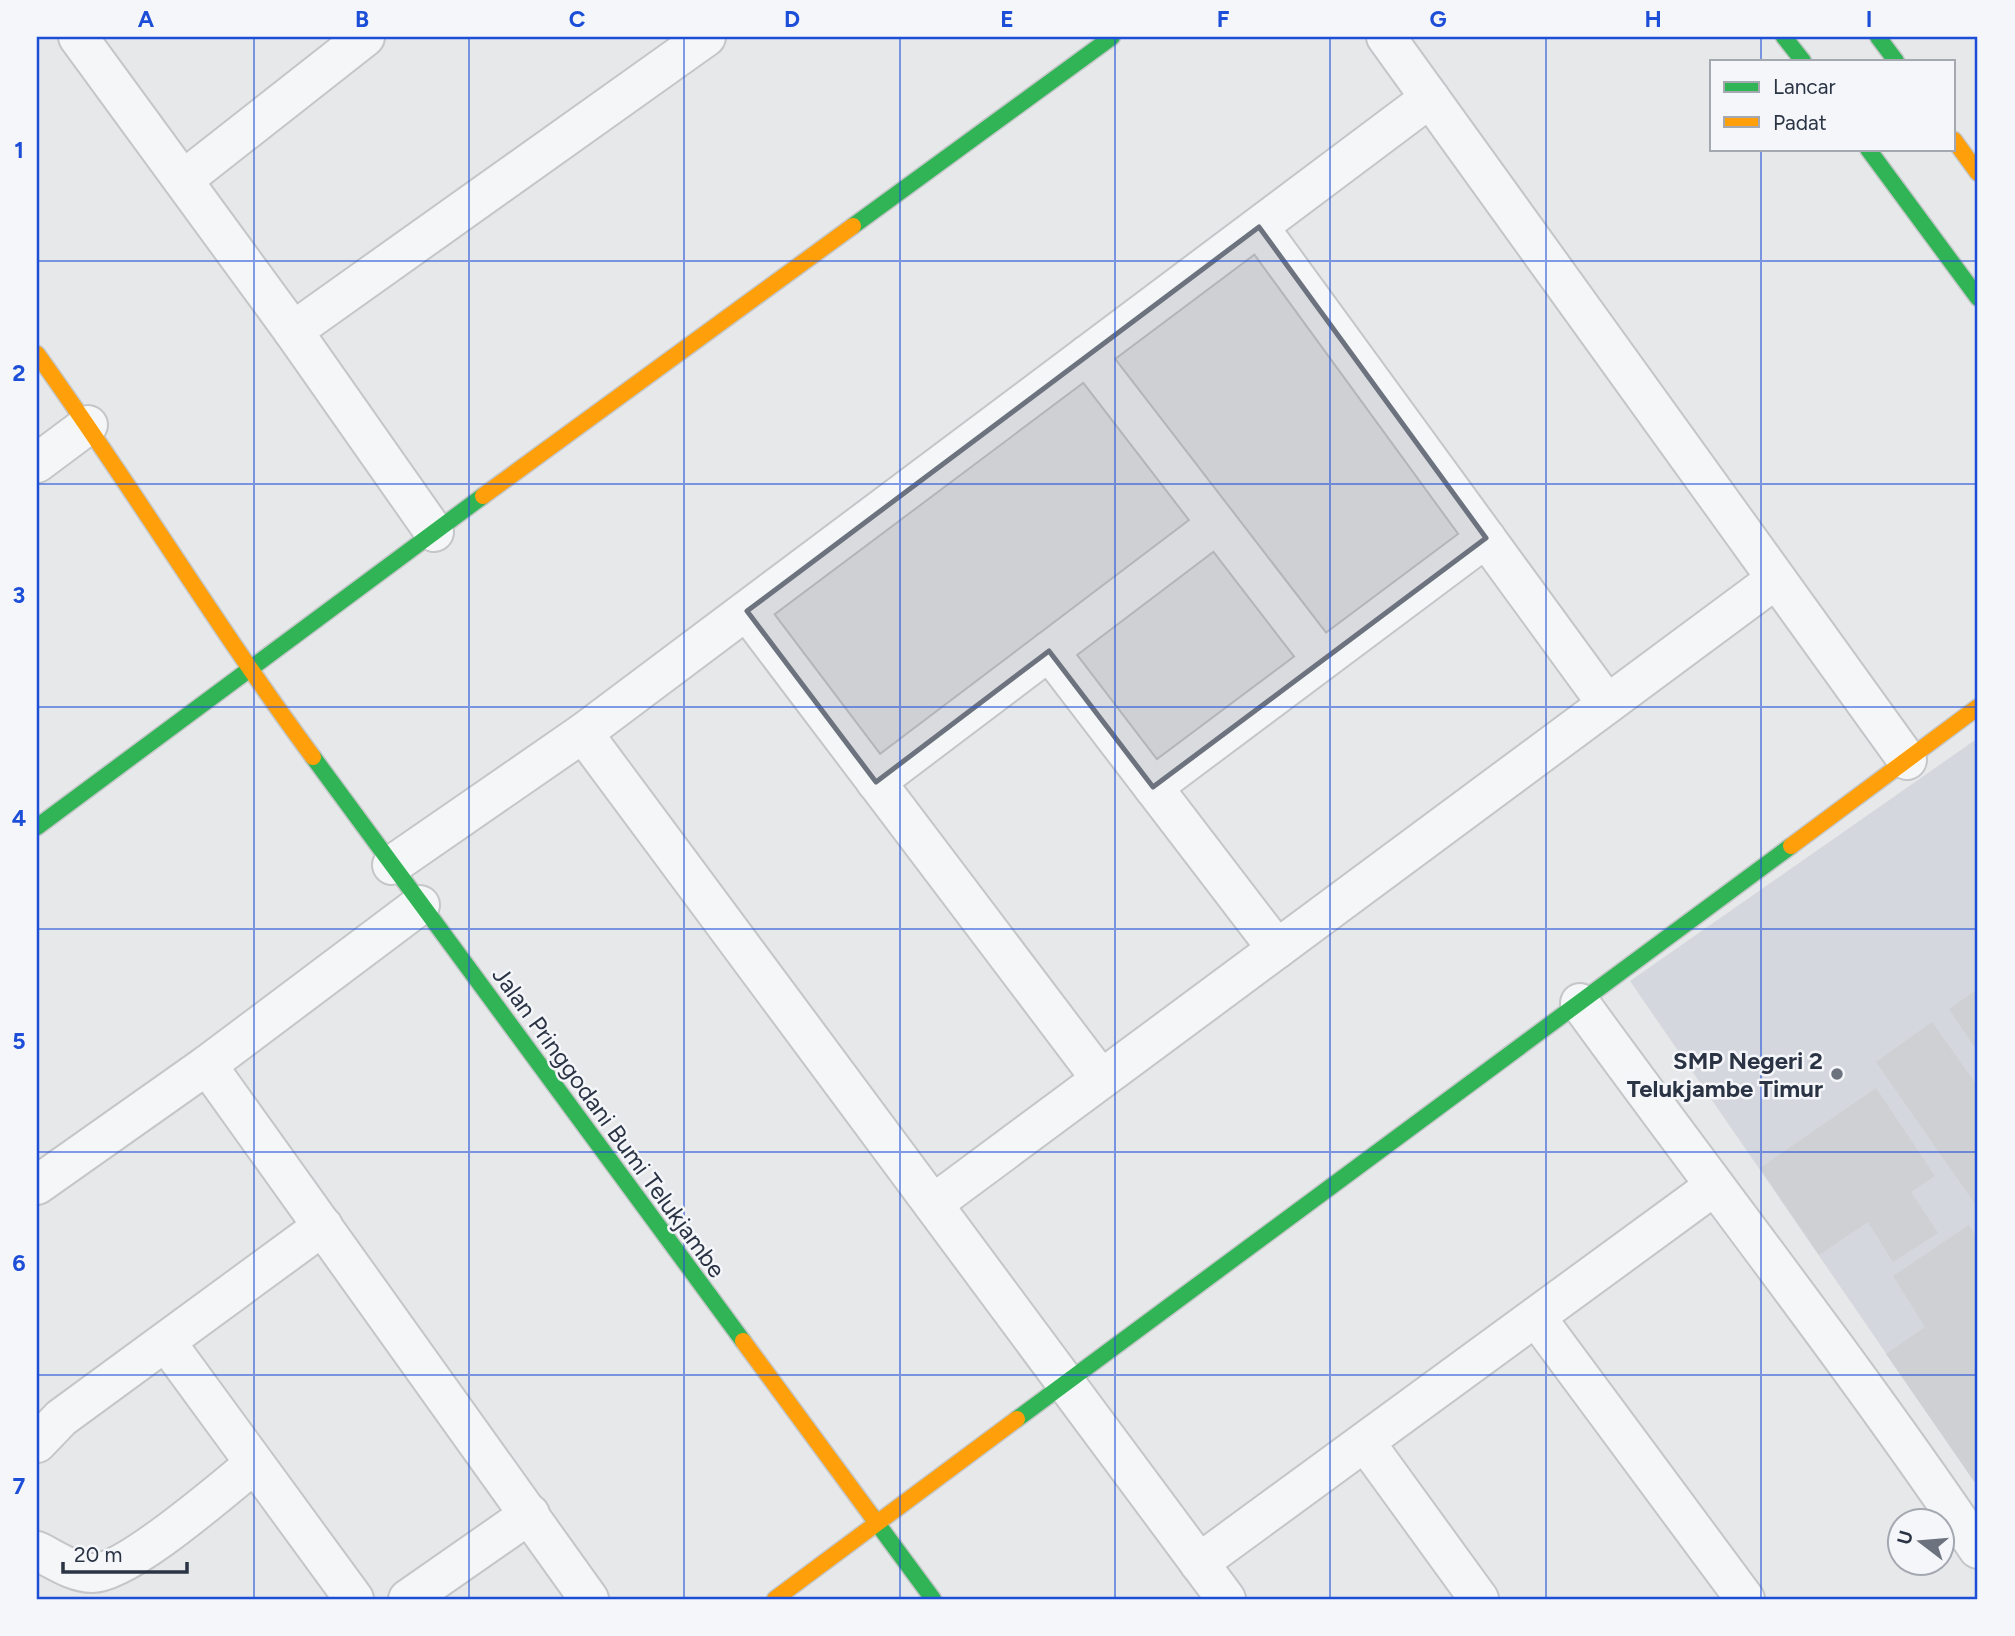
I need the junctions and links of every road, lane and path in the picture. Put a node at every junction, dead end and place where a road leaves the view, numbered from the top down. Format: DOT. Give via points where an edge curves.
graph roads {
  1 [pos="78,37"];
  2 [pos="365,37"];
  3 [pos="706,37"];
  4 [pos="1112,37"];
  5 [pos="1386,37"];
  6 [pos="1784,37"];
  7 [pos="1878,37"];
  8 [pos="1802,60"];
  9 [pos="1895,60"];
  10 [pos="1430,98"];
  11 [pos="1955,141"];
  12 [pos="1869,150"];
  13 [pos="1978,173"];
  14 [pos="183,180"];
  15 [pos="1258,227"];
  16 [pos="1978,298"];
  17 [pos="293,331"];
  18 [pos="37,355"];
  19 [pos="1087,355"];
  20 [pos="88,425"];
  21 [pos="37,463"];
  22 [pos="1217,524"];
  23 [pos="434,532"];
  24 [pos="1486,538"];
  25 [pos="1776,579"];
  26 [pos="747,611"];
  27 [pos="1049,651"];
  28 [pos="1322,660"];
  29 [pos="249,671"];
  30 [pos="1607,704"];
  31 [pos="1978,707"];
  32 [pos="583,733"];
  33 [pos="1907,760"];
  34 [pos="876,782"];
  35 [pos="1153,787"];
  36 [pos="37,827"];
  37 [pos="392,866"];
  38 [pos="420,905"];
  39 [pos="1277,949"];
  40 [pos="1580,1003"];
  41 [pos="207,1065"];
  42 [pos="1101,1079"];
  43 [pos="37,1185"];
  44 [pos="1713,1187"];
  45 [pos="933,1204"];
  46 [pos="323,1226"];
  47 [pos="1536,1317"];
  48 [pos="166,1342"];
  49 [pos="1066,1384"];
  50 [pos="1364,1442"];
  51 [pos="37,1443"];
  52 [pos="254,1464"];
  53 [pos="530,1514"];
  54 [pos="877,1523"];
  55 [pos="1978,1549"];
  56 [pos="37,1551"];
  57 [pos="1199,1563"];
  58 [pos="354,1599"];
  59 [pos="408,1599"];
  60 [pos="589,1599"];
  61 [pos="775,1599"];
  62 [pos="933,1599"];
  63 [pos="1226,1599"];
  64 [pos="1479,1599"];
  65 [pos="1745,1599"];
  1 -- 14 [label="street"];
  2 -- 14 [label="street"];
  3 -- 17 [label="street"];
  4 -- 23 [label="street"];
  5 -- 10 [label="street"];
  6 -- 8 [label="street"];
  7 -- 9 [label="street"];
  10 -- 15 [label="street"];
  10 -- 25 [label="street"];
  11 -- 13 [label="street"];
  12 -- 16 [label="street"];
  14 -- 17 [label="street"];
  15 -- 19 [label="street"];
  15 -- 24 [label="street"];
  17 -- 23 [label="street"];
  18 -- 20 [label="street, Jalan Pringgodani Bumi Telukjambe"];
  19 -- 22 [label="street"];
  19 -- 26 [label="street"];
  20 -- 21 [label="street"];
  20 -- 29 [label="street, Jalan Pringgodani Bumi Telukjambe"];
  22 -- 27 [label="street"];
  22 -- 28 [label="street"];
  23 -- 29 [label="street"];
  24 -- 28 [label="street"];
  24 -- 30 [label="street"];
  25 -- 30 [label="street"];
  25 -- 33 [label="street"];
  26 -- 32 [label="street"];
  26 -- 34 [label="street"];
  27 -- 34 [label="street"];
  27 -- 35 [label="street"];
  28 -- 35 [label="street"];
  29 -- 36 [label="street"];
  29 -- 37 [label="street, Jalan Pringgodani Bumi Telukjambe"];
  30 -- 39 [label="street"];
  31 -- 33 [label="street"];
  32 -- 37 [label="street"];
  32 -- 45 [label="street"];
  33 -- 40 [label="street"];
  34 -- 42 [label="street"];
  35 -- 39 [label="street"];
  37 -- 38 [label="street, Jalan Pringgodani Bumi Telukjambe"];
  38 -- 41 [label="street"];
  38 -- 54 [label="street, Jalan Pringgodani Bumi Telukjambe"];
  39 -- 42 [label="street"];
  40 -- 44 [label="street"];
  40 -- 49 [label="street"];
  41 -- 43 [label="street"];
  41 -- 46 [label="street"];
  42 -- 45 [label="street"];
  44 -- 47 [label="street"];
  44 -- 55 [label="street" via="1889,1417"];
  45 -- 49 [label="street"];
  46 -- 48 [label="street"];
  46 -- 53 [label="street"];
  47 -- 50 [label="street"];
  47 -- 65 [label="street"];
  48 -- 51 [label="street" via="61,1418"];
  48 -- 52 [label="street"];
  49 -- 54 [label="street"];
  49 -- 57 [label="street"];
  50 -- 57 [label="street"];
  50 -- 64 [label="street"];
  52 -- 56 [label="street" via="130,1559 96,1573 74,1569"];
  52 -- 58 [label="street"];
  53 -- 59 [label="street"];
  53 -- 60 [label="street"];
  54 -- 61 [label="street"];
  54 -- 62 [label="street, Jalan Pringgodani Bumi Telukjambe"];
  57 -- 63 [label="street"];
}
